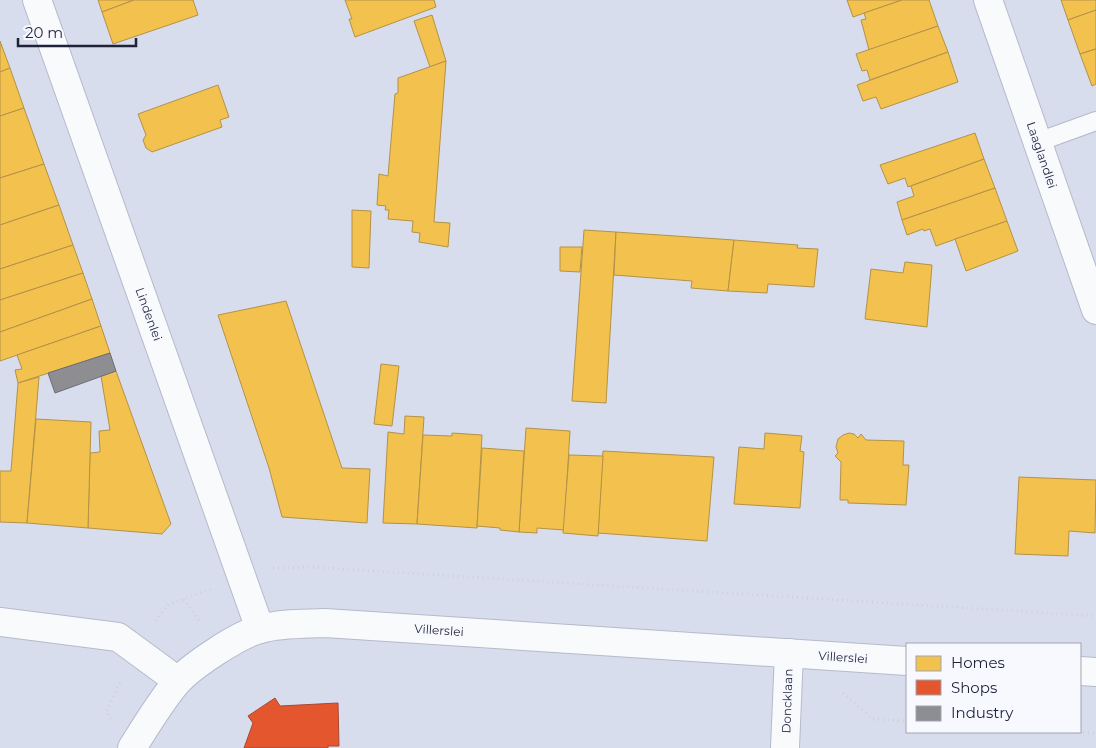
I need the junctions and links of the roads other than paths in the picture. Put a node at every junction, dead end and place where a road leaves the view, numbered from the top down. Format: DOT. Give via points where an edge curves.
graph roads {
  1 [pos="37,0"];
  2 [pos="988,0"];
  3 [pos="1096,122"];
  4 [pos="1038,142"];
  5 [pos="1096,310"];
  6 [pos="0,622"];
  7 [pos="260,629"];
  8 [pos="789,653"];
  9 [pos="906,661"];
  10 [pos="1081,671"];
  11 [pos="1096,672"];
  12 [pos="178,680"];
  13 [pos="132,748"];
  14 [pos="785,748"];
  1 -- 7 [label="street, Lindenlei"];
  2 -- 4 [label="street, Laaglandlei"];
  3 -- 4 [label="lane"];
  4 -- 5 [label="street, Laaglandlei"];
  6 -- 12 [label="street" via="118,637"];
  7 -- 8 [label="street, Villerslei" via="325,623"];
  7 -- 12 [label="street, Villerslei" via="235,639"];
  8 -- 9 [label="street, Villerslei"];
  8 -- 14 [label="street, Doncklaan"];
  10 -- 11 [label="street"];
  12 -- 13 [label="street, Villerslei"];
}
